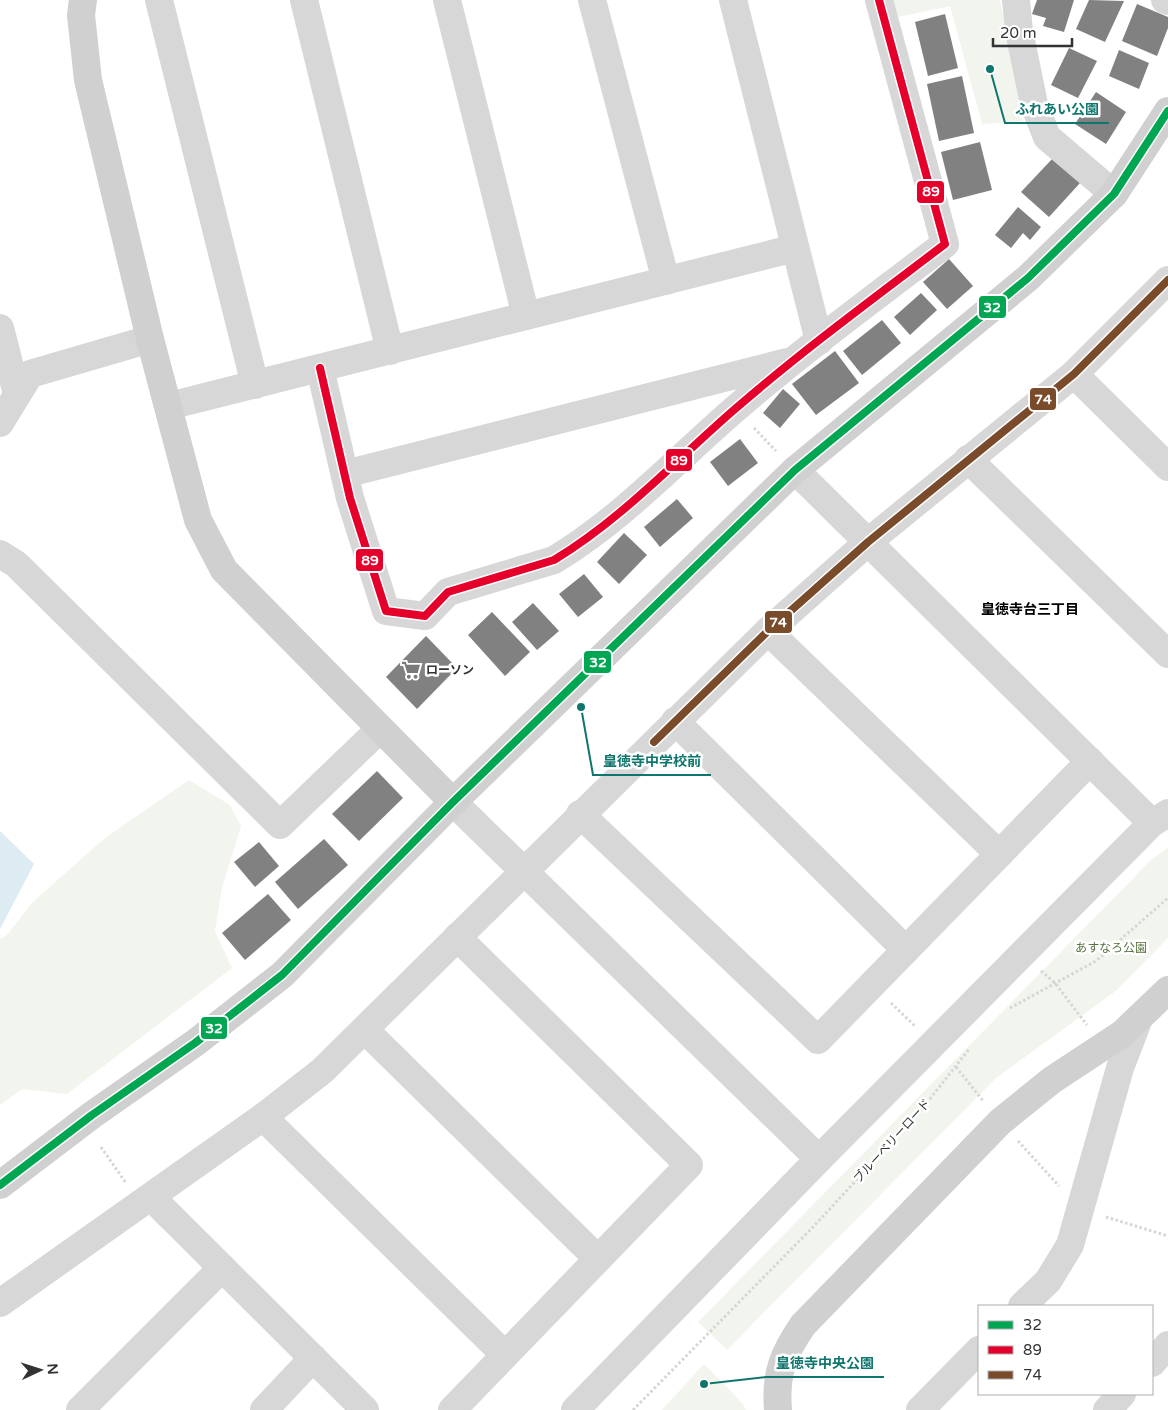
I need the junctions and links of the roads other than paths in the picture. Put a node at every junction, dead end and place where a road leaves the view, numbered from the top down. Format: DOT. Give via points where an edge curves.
graph roads {
  1 [pos="83,0"];
  2 [pos="160,0"];
  3 [pos="304,0"];
  4 [pos="447,0"];
  5 [pos="592,0"];
  6 [pos="732,0"];
  7 [pos="878,0"];
  8 [pos="1016,0"];
  9 [pos="1168,111"];
  10 [pos="1114,194"];
  11 [pos="795,248"];
  12 [pos="666,281"];
  13 [pos="1167,282"];
  14 [pos="526,316"];
  15 [pos="0,328"];
  16 [pos="150,339"];
  17 [pos="819,341"];
  18 [pos="390,351"];
  19 [pos="793,360"];
  20 [pos="320,368"];
  21 [pos="1074,374"];
  22 [pos="255,385"];
  23 [pos="17,394"];
  24 [pos="168,406"];
  25 [pos="0,423"];
  26 [pos="968,459"];
  27 [pos="787,463"];
  28 [pos="1168,467"];
  29 [pos="345,474"];
  30 [pos="868,542"];
  31 [pos="0,554"];
  32 [pos="768,631"];
  33 [pos="1168,654"];
  34 [pos="675,722"];
  35 [pos="380,729"];
  36 [pos="1090,761"];
  37 [pos="453,802"];
  38 [pos="580,814"];
  39 [pos="1160,818"];
  40 [pos="999,854"];
  41 [pos="523,870"];
  42 [pos="458,937"];
  43 [pos="906,950"];
  44 [pos="1168,990"];
  45 [pos="1138,1021"];
  46 [pos="365,1030"];
  47 [pos="264,1117"];
  48 [pos="819,1159"];
  49 [pos="0,1185"];
  50 [pos="146,1200"];
  51 [pos="598,1259"];
  52 [pos="222,1268"];
  53 [pos="0,1303"];
  54 [pos="1023,1305"];
  55 [pos="1168,1345"];
  56 [pos="978,1351"];
  57 [pos="505,1355"];
  58 [pos="313,1358"];
  59 [pos="1153,1362"];
  60 [pos="1121,1395"];
  61 [pos="80,1410"];
  62 [pos="264,1410"];
  63 [pos="365,1410"];
  64 [pos="452,1410"];
  65 [pos="575,1410"];
  66 [pos="778,1410"];
  67 [pos="920,1410"];
  68 [pos="1107,1410"];
  1 -- 16 [label="street" via="81,15 88,80"];
  2 -- 22 [label="street"];
  3 -- 18 [label="street"];
  4 -- 14 [label="street"];
  5 -- 12 [label="street"];
  6 -- 11 [label="street"];
  7 -- 17 [label="street" via="945,244"];
  8 -- 10 [label="street" via="1034,104 1047,137"];
  9 -- 10 [label="street"];
  10 -- 27 [label="street" via="1028,278"];
  11 -- 12 [label="street"];
  11 -- 17 [label="street"];
  12 -- 14 [label="street"];
  13 -- 21 [label="street"];
  14 -- 18 [label="street"];
  15 -- 23 [label="street"];
  16 -- 23 [label="street" via="30,374"];
  16 -- 24 [label="street"];
  17 -- 19 [label="street"];
  18 -- 20 [label="street"];
  19 -- 29 [label="street"];
  19 -- 29 [label="street" via="623,511 569,551 554,560 448,592 425,616 386,610"];
  20 -- 22 [label="street"];
  20 -- 29 [label="street"];
  21 -- 26 [label="street"];
  21 -- 28 [label="street"];
  22 -- 24 [label="street"];
  23 -- 25 [label="street"];
  24 -- 35 [label="street" via="198,520 224,570"];
  26 -- 30 [label="street"];
  26 -- 33 [label="street"];
  27 -- 30 [label="street"];
  27 -- 37 [label="street"];
  30 -- 32 [label="street"];
  30 -- 36 [label="street"];
  31 -- 35 [label="street" via="16,564 280,826"];
  32 -- 34 [label="street"];
  32 -- 40 [label="street"];
  34 -- 38 [label="street"];
  34 -- 43 [label="street"];
  35 -- 37 [label="street"];
  36 -- 39 [label="street"];
  36 -- 40 [label="street"];
  37 -- 41 [label="street"];
  37 -- 49 [label="street" via="282,976"];
  38 -- 41 [label="street"];
  38 -- 43 [label="street" via="818,1040"];
  39 -- 48 [label="street"];
  40 -- 43 [label="street"];
  41 -- 42 [label="street"];
  41 -- 48 [label="street"];
  42 -- 46 [label="street"];
  42 -- 51 [label="street" via="689,1165"];
  44 -- 45 [label="street"];
  45 -- 54 [label="street" via="1120,1068 1070,1245 1048,1281"];
  45 -- 66 [label="street" via="1052,1080 1000,1122 804,1324 790,1343 779,1368"];
  46 -- 47 [label="street" via="322,1071"];
  46 -- 51 [label="street"];
  47 -- 50 [label="street"];
  47 -- 57 [label="street"];
  48 -- 65 [label="street"];
  50 -- 52 [label="street"];
  50 -- 53 [label="street"];
  51 -- 57 [label="street"];
  52 -- 58 [label="street"];
  52 -- 61 [label="street"];
  55 -- 59 [label="street"];
  56 -- 67 [label="street"];
  57 -- 64 [label="street"];
  58 -- 62 [label="street"];
  58 -- 63 [label="street"];
  60 -- 68 [label="street"];
}
